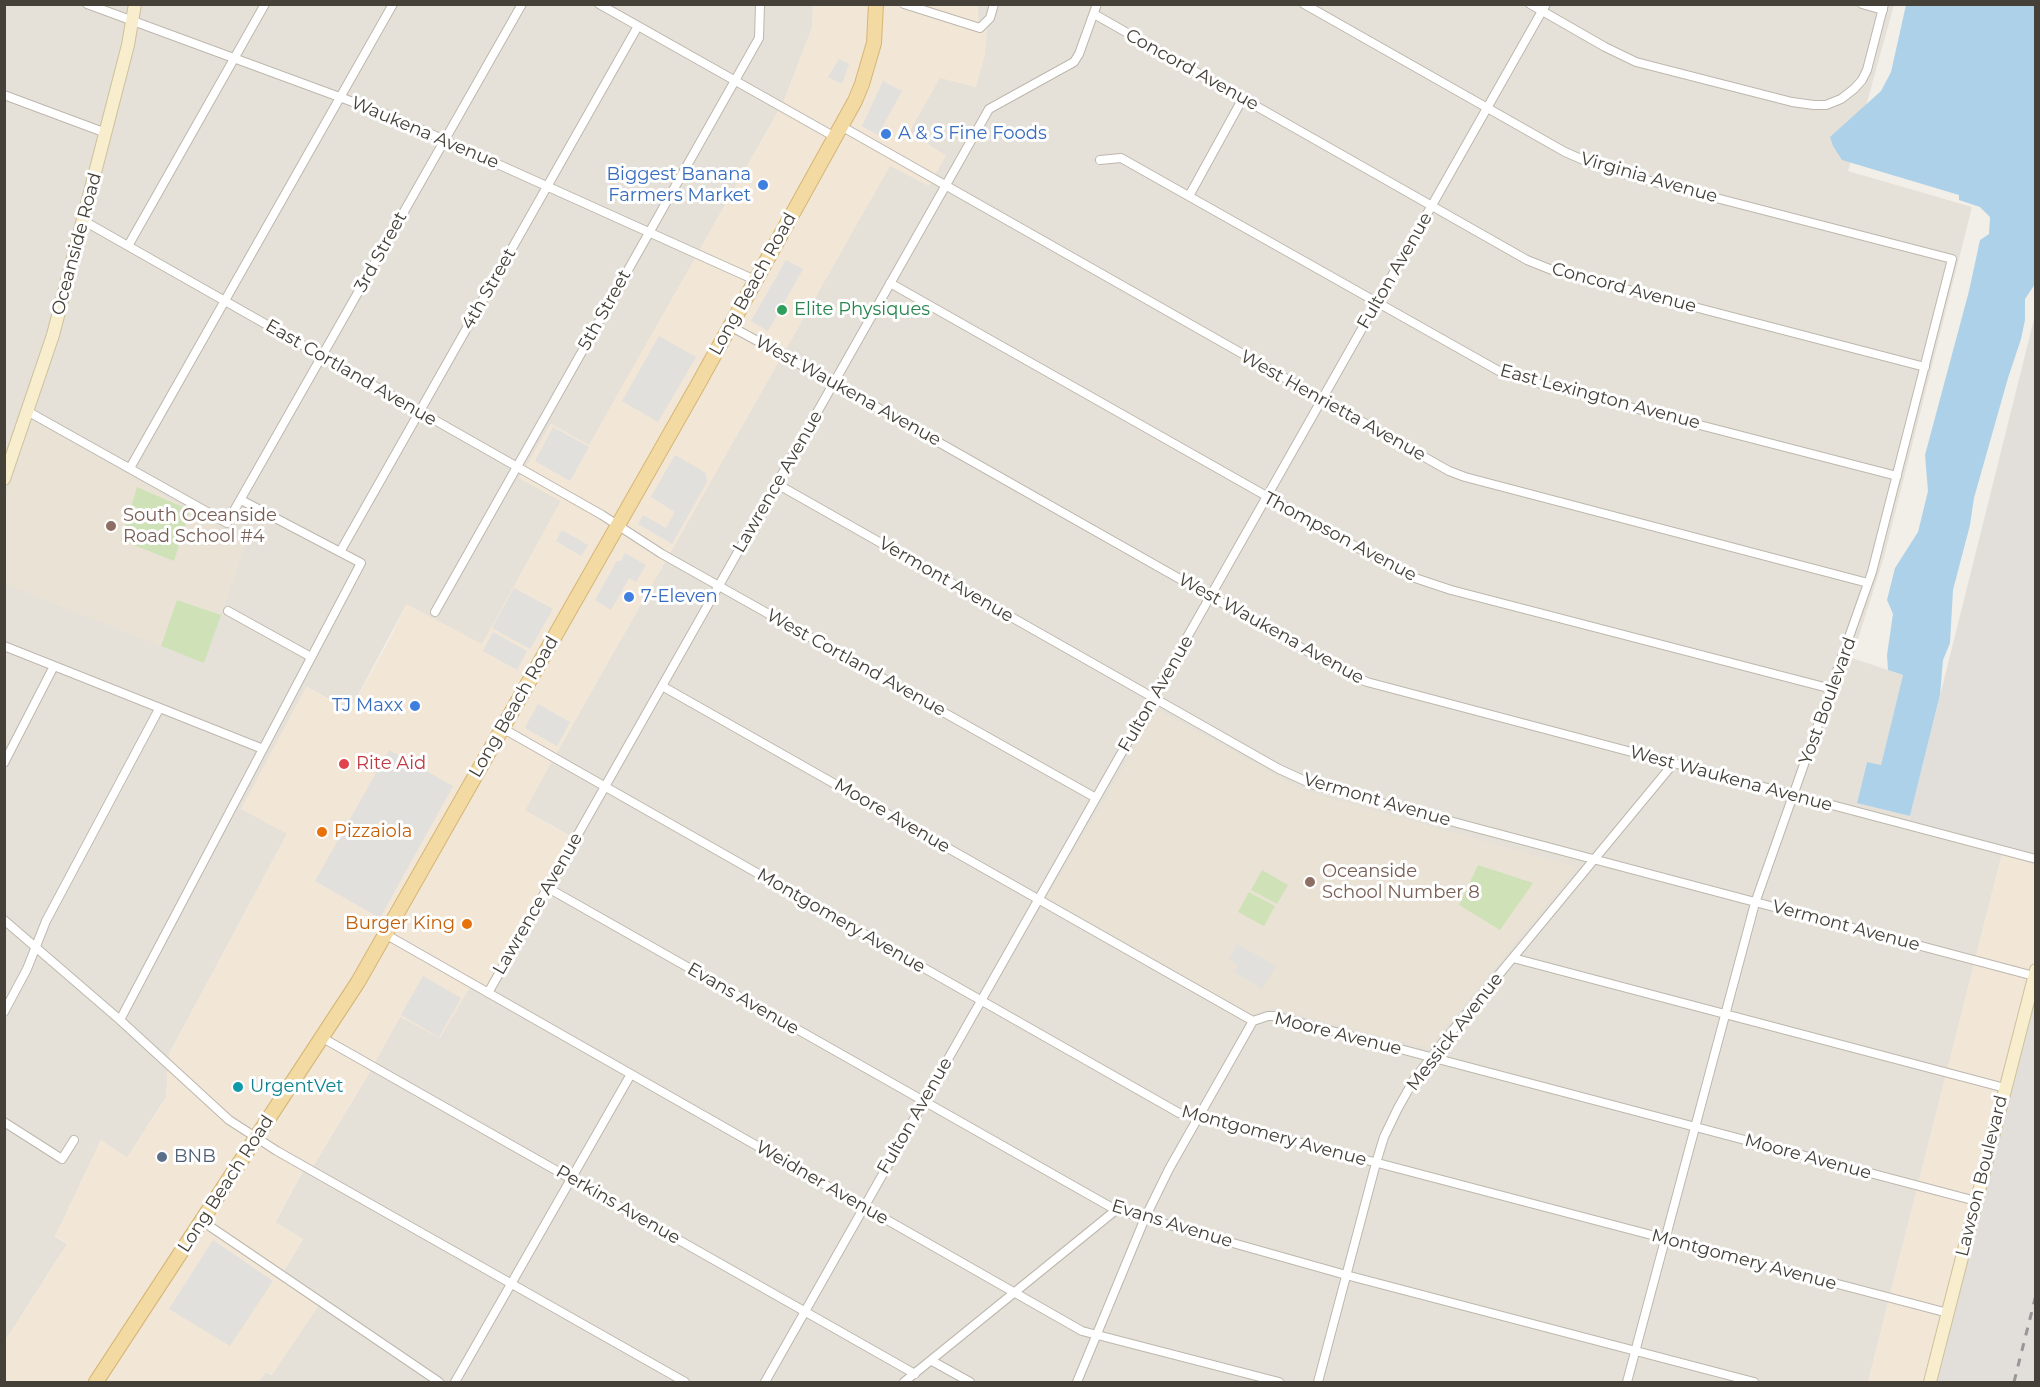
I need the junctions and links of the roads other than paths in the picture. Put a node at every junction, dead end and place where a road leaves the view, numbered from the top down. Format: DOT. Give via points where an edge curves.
graph roads {
  1 [pos="87,4"];
  2 [pos="135,4"];
  3 [pos="265,4"];
  4 [pos="393,4"];
  5 [pos="522,4"];
  6 [pos="599,4"];
  7 [pos="760,4"];
  8 [pos="876,4"];
  9 [pos="904,4"];
  10 [pos="994,4"];
  11 [pos="1097,4"];
  12 [pos="1305,4"];
  13 [pos="1530,4"];
  14 [pos="1862,4"];
  15 [pos="1884,7"];
  16 [pos="1544,8"];
  17 [pos="1094,14"];
  18 [pos="132,21"];
  19 [pos="638,26"];
  20 [pos="234,59"];
  21 [pos="735,81"];
  22 [pos="4,95"];
  23 [pos="340,98"];
  24 [pos="1243,98"];
  25 [pos="1487,108"];
  26 [pos="838,132"];
  27 [pos="106,133"];
  28 [pos="444,140"];
  29 [pos="1100,160"];
  30 [pos="547,186"];
  31 [pos="945,186"];
  32 [pos="1188,196"];
  33 [pos="1432,206"];
  34 [pos="84,221"];
  35 [pos="650,231"];
  36 [pos="128,246"];
  37 [pos="1918,250"];
  38 [pos="755,280"];
  39 [pos="890,283"];
  40 [pos="225,302"];
  41 [pos="1377,303"];
  42 [pos="730,326"];
  43 [pos="322,357"];
  44 [pos="1925,367"];
  45 [pos="834,383"];
  46 [pos="1322,400"];
  47 [pos="27,411"];
  48 [pos="419,412"];
  49 [pos="517,467"];
  50 [pos="130,468"];
  51 [pos="1897,476"];
  52 [pos="4,479"];
  53 [pos="777,484"];
  54 [pos="1267,497"];
  55 [pos="241,500"];
  56 [pos="617,525"];
  57 [pos="340,552"];
  58 [pos="1868,583"];
  59 [pos="719,586"];
  60 [pos="1211,597"];
  61 [pos="228,611"];
  62 [pos="435,612"];
  63 [pos="4,646"];
  64 [pos="311,657"];
  65 [pos="54,666"];
  66 [pos="662,686"];
  67 [pos="1832,689"];
  68 [pos="1154,697"];
  69 [pos="159,709"];
  70 [pos="502,728"];
  71 [pos="263,749"];
  72 [pos="4,763"];
  73 [pos="1673,764"];
  74 [pos="605,787"];
  75 [pos="1794,795"];
  76 [pos="1096,798"];
  77 [pos="2036,859"];
  78 [pos="1594,860"];
  79 [pos="548,888"];
  80 [pos="1039,899"];
  81 [pos="1755,903"];
  82 [pos="4,920"];
  83 [pos="386,934"];
  84 [pos="36,946"];
  85 [pos="1513,958"];
  86 [pos="2035,973"];
  87 [pos="488,993"];
  88 [pos="981,1001"];
  89 [pos="4,1012"];
  90 [pos="1724,1014"];
  91 [pos="120,1020"];
  92 [pos="1253,1022"];
  93 [pos="321,1037"];
  94 [pos="1432,1058"];
  95 [pos="631,1074"];
  96 [pos="2005,1088"];
  97 [pos="924,1102"];
  98 [pos="1199,1116"];
  99 [pos="4,1122"];
  100 [pos="1695,1127"];
  101 [pos="256,1138"];
  102 [pos="75,1140"];
  103 [pos="1376,1163"];
  104 [pos="571,1179"];
  105 [pos="1976,1201"];
  106 [pos="864,1207"];
  107 [pos="1116,1210"];
  108 [pos="1145,1218"];
  109 [pos="202,1221"];
  110 [pos="1665,1239"];
  111 [pos="1346,1275"];
  112 [pos="511,1284"];
  113 [pos="1016,1293"];
  114 [pos="805,1312"];
  115 [pos="1947,1313"];
  116 [pos="1097,1335"];
  117 [pos="1635,1352"];
  118 [pos="932,1361"];
  119 [pos="915,1374"];
  120 [pos="96,1383"];
  121 [pos="440,1383"];
  122 [pos="454,1383"];
  123 [pos="685,1383"];
  124 [pos="765,1383"];
  125 [pos="904,1383"];
  126 [pos="970,1383"];
  127 [pos="1077,1383"];
  128 [pos="1280,1383"];
  129 [pos="1318,1383"];
  130 [pos="1627,1383"];
  131 [pos="1754,1383"];
  132 [pos="1930,1383"];
  1 -- 18 [label="street, Waukena Avenue"];
  2 -- 18 [label="main road, Oceanside Road"];
  3 -- 20 [label="street"];
  4 -- 23 [label="street"];
  5 -- 28 [label="street, 3rd Street"];
  6 -- 19 [label="street, West Henrietta Avenue"];
  7 -- 21 [label="street, 5th Street" via="759,38"];
  8 -- 26 [label="main road, Long Beach Road" via="870,60"];
  9 -- 10 [label="street" via="980,28 990,18"];
  11 -- 17 [label="street, Lawrence Avenue"];
  12 -- 25 [label="street, Virginia Avenue"];
  13 -- 16 [label="street"];
  14 -- 15 [label="street"];
  15 -- 16 [label="street" via="1862,80 1841,99 1814,105 1636,62"];
  16 -- 25 [label="street, Fulton Avenue"];
  17 -- 24 [label="street, Concord Avenue"];
  17 -- 31 [label="street, Lawrence Avenue" via="1074,62 988,109"];
  18 -- 20 [label="street, Waukena Avenue"];
  18 -- 27 [label="main road, Oceanside Road"];
  19 -- 21 [label="street, West Henrietta Avenue"];
  19 -- 30 [label="street, 4th Street"];
  20 -- 23 [label="street, Waukena Avenue"];
  20 -- 36 [label="street"];
  21 -- 26 [label="street, West Henrietta Avenue"];
  21 -- 35 [label="street, 5th Street"];
  22 -- 27 [label="street"];
  23 -- 28 [label="street, Waukena Avenue"];
  23 -- 40 [label="street"];
  24 -- 32 [label="street"];
  24 -- 33 [label="street, Concord Avenue"];
  25 -- 33 [label="street, Fulton Avenue"];
  25 -- 37 [label="street, Virginia Avenue" via="1564,152 1604,169"];
  26 -- 31 [label="street, West Henrietta Avenue"];
  26 -- 38 [label="main road, Long Beach Road"];
  27 -- 34 [label="main road, Oceanside Road"];
  28 -- 30 [label="street, Waukena Avenue"];
  28 -- 43 [label="street, 3rd Street"];
  29 -- 32 [label="street, East Lexington Avenue" via="1121,158"];
  30 -- 35 [label="street, Waukena Avenue"];
  30 -- 48 [label="street, 4th Street"];
  31 -- 39 [label="street, Lawrence Avenue"];
  31 -- 46 [label="street, West Henrietta Avenue"];
  32 -- 41 [label="street, East Lexington Avenue"];
  33 -- 41 [label="street, Fulton Avenue"];
  33 -- 44 [label="street, Concord Avenue" via="1552,270"];
  34 -- 36 [label="street, East Cortland Avenue"];
  34 -- 47 [label="main road, Oceanside Road" via="53,335"];
  35 -- 38 [label="street, Waukena Avenue"];
  35 -- 49 [label="street, 5th Street"];
  36 -- 40 [label="street, East Cortland Avenue"];
  37 -- 44 [label="street, Yost Boulevard" via="1952,259"];
  38 -- 42 [label="main road, Long Beach Road"];
  39 -- 45 [label="street, Lawrence Avenue"];
  39 -- 54 [label="street, Thompson Avenue"];
  40 -- 43 [label="street, East Cortland Avenue"];
  40 -- 50 [label="street"];
  41 -- 46 [label="street, Fulton Avenue"];
  41 -- 51 [label="street, East Lexington Avenue" via="1506,375"];
  42 -- 45 [label="street, West Waukena Avenue"];
  42 -- 56 [label="main road, Long Beach Road"];
  43 -- 48 [label="street, East Cortland Avenue"];
  43 -- 55 [label="street, 3rd Street"];
  44 -- 51 [label="street, Yost Boulevard"];
  45 -- 53 [label="street, Lawrence Avenue"];
  45 -- 60 [label="street, West Waukena Avenue"];
  46 -- 54 [label="street, Fulton Avenue"];
  46 -- 58 [label="street, West Henrietta Avenue" via="1465,477"];
  47 -- 50 [label="street"];
  47 -- 52 [label="main road, Oceanside Road"];
  48 -- 49 [label="street, East Cortland Avenue"];
  48 -- 57 [label="street, 4th Street"];
  49 -- 56 [label="street, East Cortland Avenue"];
  49 -- 62 [label="street, 5th Street"];
  50 -- 55 [label="street, 3rd Street" via="227,523"];
  51 -- 58 [label="street, Yost Boulevard"];
  53 -- 59 [label="street, Lawrence Avenue"];
  53 -- 68 [label="street, Vermont Avenue"];
  54 -- 60 [label="street, Fulton Avenue"];
  54 -- 67 [label="street, Thompson Avenue" via="1419,580"];
  55 -- 57 [label="street"];
  56 -- 59 [label="street, West Cortland Avenue"];
  56 -- 70 [label="main road, Long Beach Road"];
  57 -- 64 [label="street" via="361,563"];
  58 -- 67 [label="street, Yost Boulevard"];
  59 -- 66 [label="street, Lawrence Avenue"];
  59 -- 76 [label="street, West Cortland Avenue"];
  60 -- 68 [label="street, Fulton Avenue"];
  60 -- 73 [label="street, West Waukena Avenue" via="1367,682"];
  61 -- 64 [label="street"];
  63 -- 65 [label="street"];
  64 -- 71 [label="street"];
  65 -- 69 [label="street"];
  65 -- 72 [label="street"];
  66 -- 74 [label="street, Lawrence Avenue"];
  66 -- 80 [label="street, Moore Avenue"];
  67 -- 75 [label="street, Yost Boulevard"];
  68 -- 76 [label="street, Fulton Avenue"];
  68 -- 78 [label="street, Vermont Avenue" via="1314,785"];
  69 -- 71 [label="street"];
  69 -- 84 [label="street"];
  70 -- 74 [label="street, Montgomery Avenue"];
  70 -- 83 [label="main road, Long Beach Road"];
  71 -- 91 [label="street"];
  73 -- 75 [label="street, West Waukena Avenue"];
  73 -- 78 [label="street, Messick Avenue"];
  74 -- 79 [label="street, Lawrence Avenue"];
  74 -- 88 [label="street, Montgomery Avenue"];
  75 -- 77 [label="street, West Waukena Avenue"];
  75 -- 81 [label="street, Yost Boulevard"];
  76 -- 80 [label="street, Fulton Avenue"];
  78 -- 81 [label="street, Vermont Avenue"];
  78 -- 85 [label="street, Messick Avenue"];
  79 -- 87 [label="street, Lawrence Avenue"];
  79 -- 97 [label="street, Evans Avenue"];
  80 -- 88 [label="street, Fulton Avenue"];
  80 -- 92 [label="street, Moore Avenue"];
  81 -- 86 [label="street, Vermont Avenue"];
  81 -- 90 [label="street, Yost Boulevard"];
  82 -- 84 [label="street"];
  83 -- 87 [label="street, Weidner Avenue"];
  83 -- 93 [label="main road, Long Beach Road"];
  84 -- 89 [label="street"];
  84 -- 91 [label="street"];
  85 -- 90 [label="street"];
  85 -- 94 [label="street, Messick Avenue"];
  86 -- 96 [label="main road, Lawson Boulevard"];
  87 -- 95 [label="street, Weidner Avenue"];
  88 -- 97 [label="street, Fulton Avenue"];
  88 -- 98 [label="street, Montgomery Avenue" via="1179,1113"];
  90 -- 96 [label="street"];
  90 -- 100 [label="street, Yost Boulevard"];
  91 -- 101 [label="street" via="229,1120"];
  92 -- 94 [label="street, Moore Avenue" via="1275,1016"];
  92 -- 98 [label="street"];
  93 -- 101 [label="main road, Long Beach Road"];
  93 -- 104 [label="street, Perkins Avenue"];
  94 -- 100 [label="street, Moore Avenue"];
  94 -- 103 [label="street, Messick Avenue" via="1398,1107"];
  95 -- 104 [label="street"];
  95 -- 106 [label="street, Weidner Avenue"];
  96 -- 105 [label="main road, Lawson Boulevard"];
  97 -- 106 [label="street, Fulton Avenue"];
  97 -- 107 [label="street, Evans Avenue"];
  98 -- 103 [label="street, Montgomery Avenue"];
  98 -- 108 [label="street"];
  99 -- 102 [label="street" via="62,1159"];
  100 -- 105 [label="street, Moore Avenue"];
  100 -- 110 [label="street, Yost Boulevard"];
  101 -- 109 [label="main road, Long Beach Road"];
  101 -- 112 [label="street"];
  103 -- 110 [label="street, Montgomery Avenue"];
  103 -- 111 [label="street, Messick Avenue"];
  104 -- 112 [label="street"];
  104 -- 114 [label="street, Perkins Avenue"];
  105 -- 115 [label="main road, Lawson Boulevard"];
  106 -- 113 [label="street, Weidner Avenue"];
  106 -- 114 [label="street, Fulton Avenue"];
  107 -- 108 [label="street, Evans Avenue"];
  107 -- 113 [label="street"];
  108 -- 111 [label="street, Evans Avenue"];
  108 -- 116 [label="street"];
  109 -- 120 [label="main road, Long Beach Road"];
  109 -- 121 [label="street"];
  110 -- 115 [label="street, Montgomery Avenue"];
  110 -- 117 [label="street, Yost Boulevard"];
  111 -- 117 [label="street, Evans Avenue"];
  111 -- 129 [label="street, Messick Avenue"];
  112 -- 122 [label="street"];
  112 -- 123 [label="street"];
  113 -- 116 [label="street, Weidner Avenue" via="1082,1331"];
  113 -- 118 [label="street"];
  114 -- 119 [label="street, Perkins Avenue"];
  114 -- 124 [label="street, Fulton Avenue"];
  115 -- 132 [label="main road, Lawson Boulevard"];
  116 -- 127 [label="street"];
  116 -- 128 [label="street, Weidner Avenue"];
  117 -- 130 [label="street, Yost Boulevard"];
  117 -- 131 [label="street, Evans Avenue"];
  118 -- 119 [label="street"];
  118 -- 126 [label="street"];
  119 -- 125 [label="street"];
}
